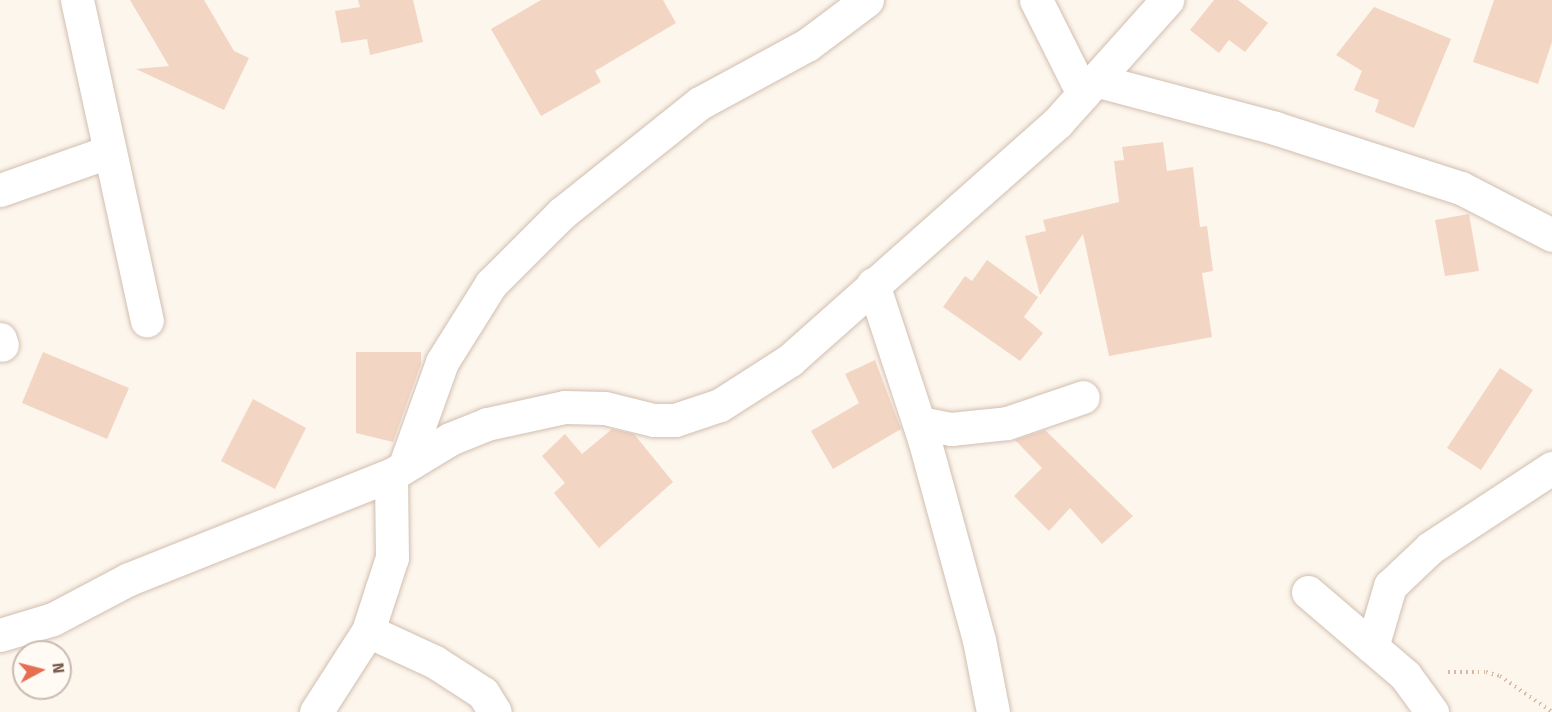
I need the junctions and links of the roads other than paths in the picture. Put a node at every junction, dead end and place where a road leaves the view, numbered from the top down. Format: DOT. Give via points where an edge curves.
graph roads {
  1 [pos="76,0"];
  2 [pos="867,0"];
  3 [pos="1036,0"];
  4 [pos="1167,0"];
  5 [pos="1089,87"];
  6 [pos="108,152"];
  7 [pos="0,190"];
  8 [pos="1552,235"];
  9 [pos="873,284"];
  10 [pos="147,320"];
  11 [pos="1083,397"];
  12 [pos="920,423"];
  13 [pos="1552,468"];
  14 [pos="398,470"];
  15 [pos="1308,592"];
  16 [pos="368,631"];
  17 [pos="0,635"];
  18 [pos="1372,647"];
  19 [pos="316,712"];
  20 [pos="495,712"];
  21 [pos="993,712"];
  22 [pos="1432,712"];
  1 -- 6 [label="street" via="95,70"];
  2 -- 14 [label="street" via="807,45 699,103 562,213 491,284 442,362"];
  3 -- 5 [label="street"];
  4 -- 5 [label="street"];
  5 -- 8 [label="street" via="1275,128 1461,188"];
  5 -- 9 [label="street" via="1058,122"];
  6 -- 7 [label="street"];
  6 -- 10 [label="street"];
  9 -- 12 [label="street"];
  9 -- 14 [label="street" via="790,360 720,405 675,420 654,420 605,408 566,407 487,424 450,439"];
  11 -- 12 [label="street" via="1006,423 951,429"];
  12 -- 21 [label="street" via="979,640"];
  13 -- 18 [label="street" via="1430,548 1390,586"];
  14 -- 16 [label="street" via="392,558"];
  14 -- 17 [label="street" via="160,566 53,619"];
  15 -- 18 [label="street"];
  16 -- 19 [label="street"];
  16 -- 20 [label="street" via="435,662 483,693"];
  18 -- 22 [label="street" via="1405,675"];
}
